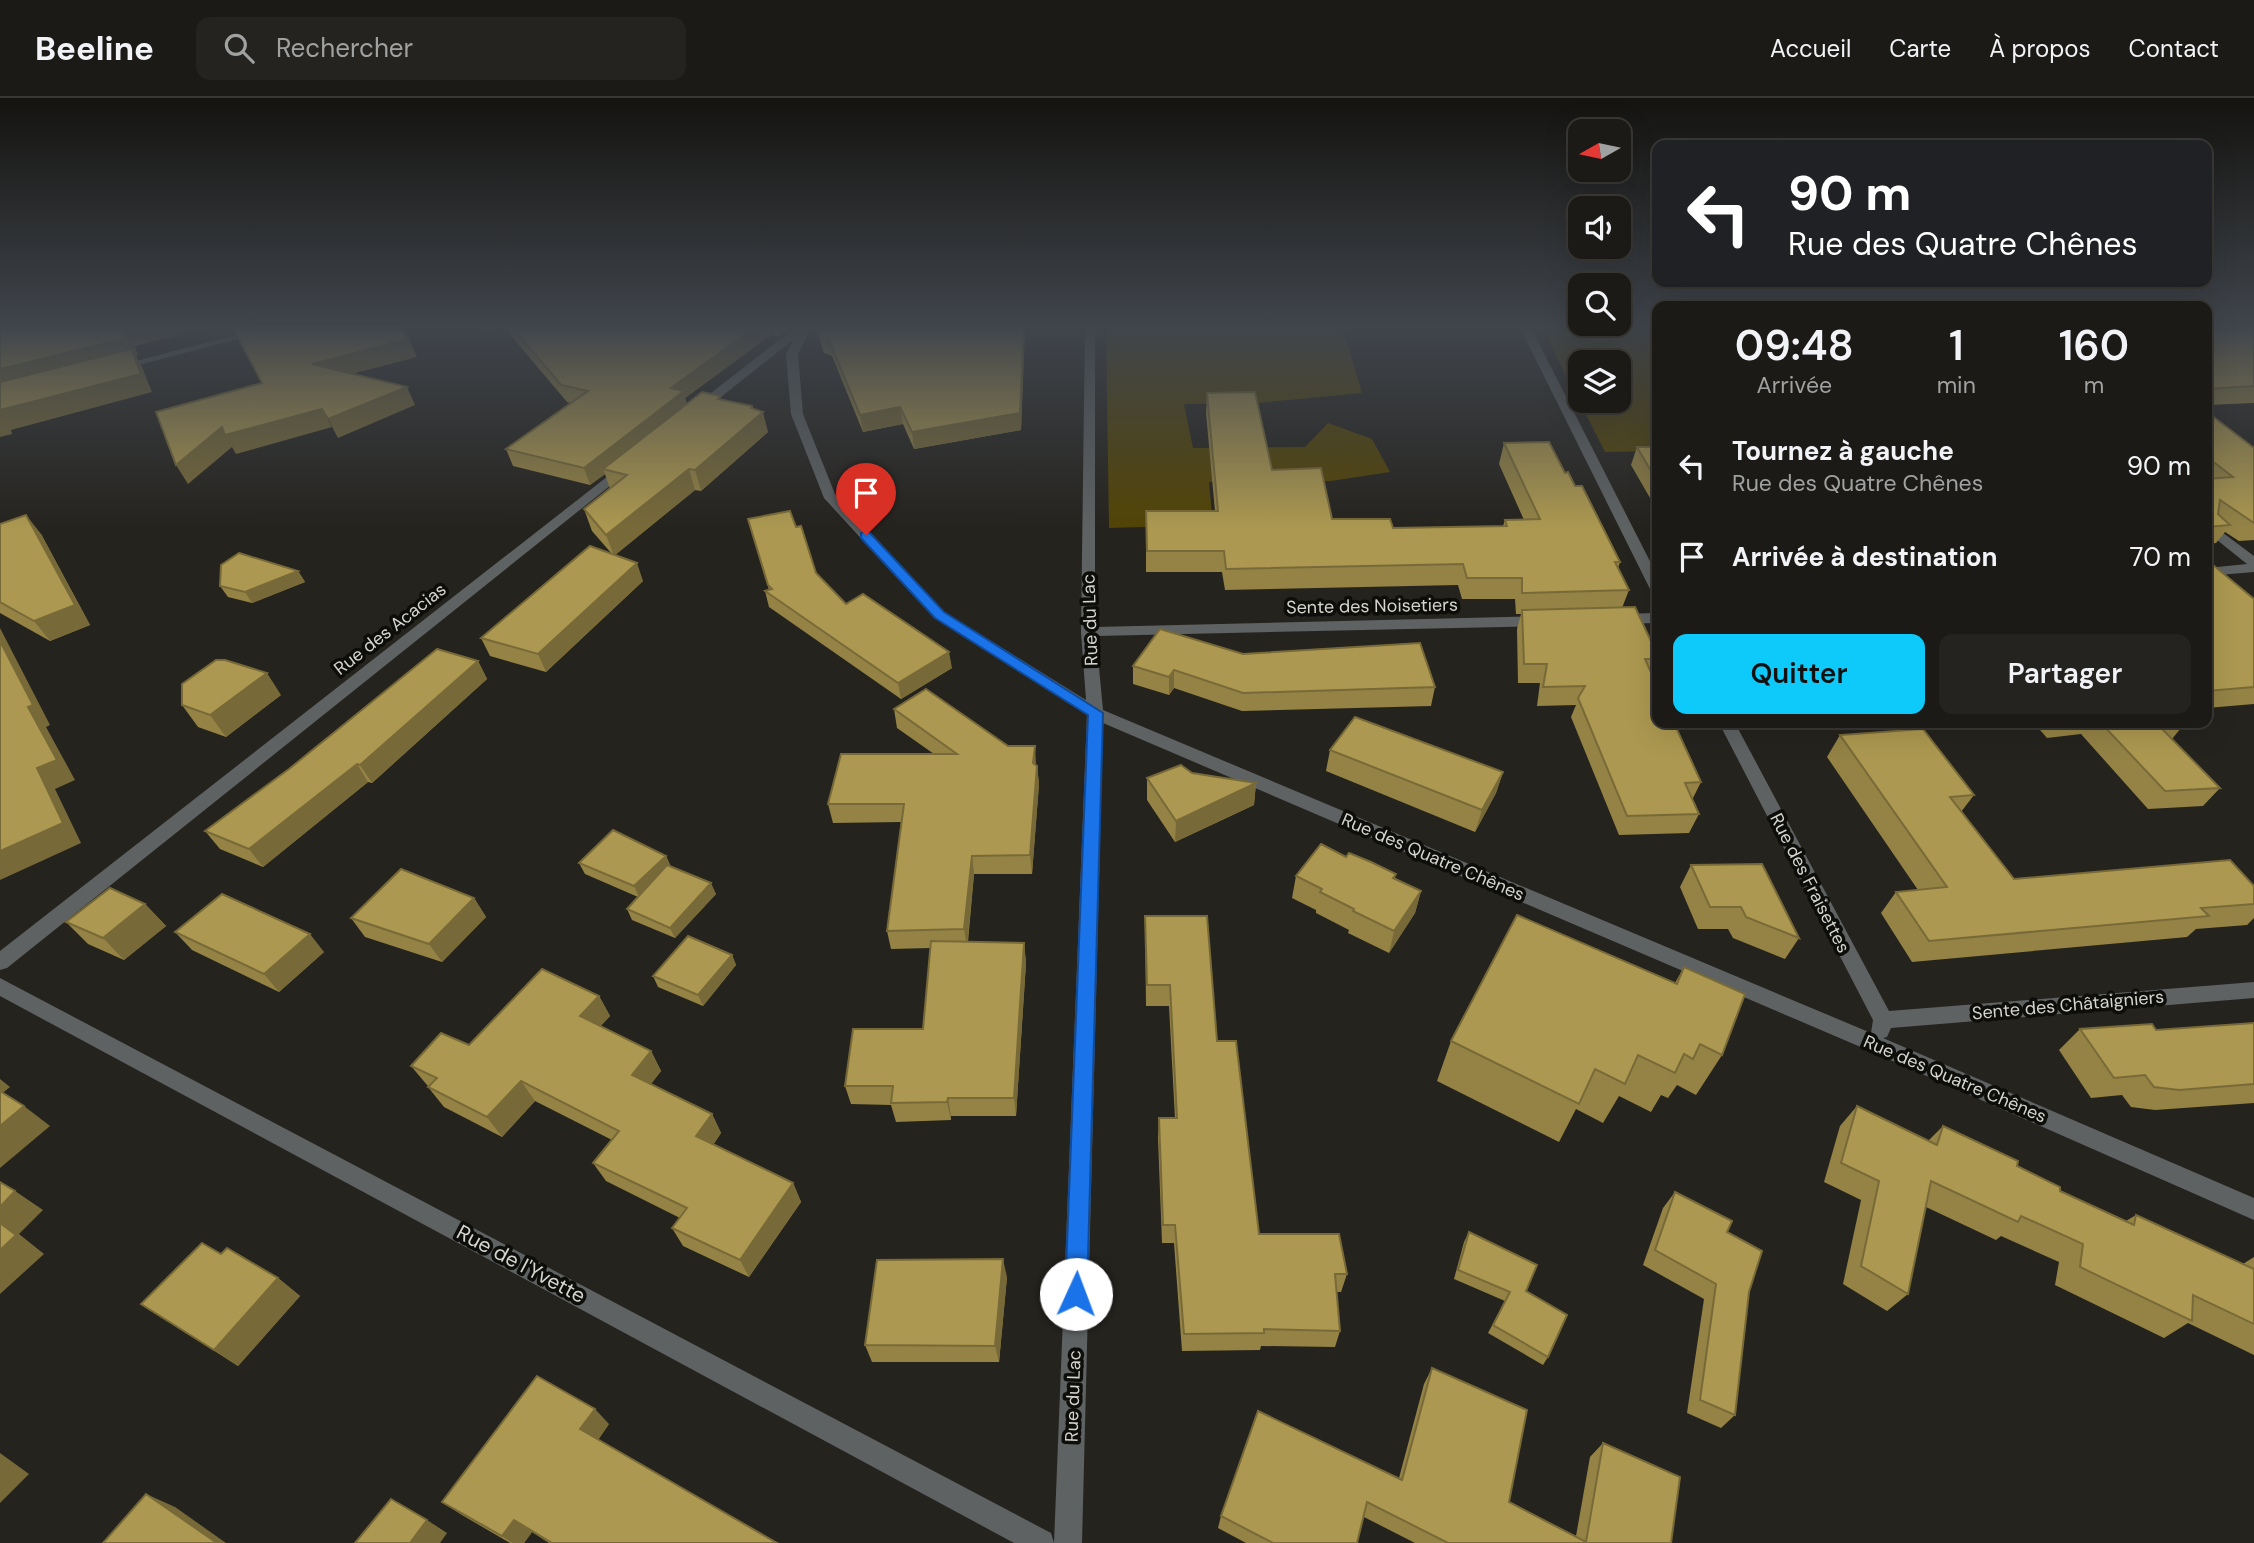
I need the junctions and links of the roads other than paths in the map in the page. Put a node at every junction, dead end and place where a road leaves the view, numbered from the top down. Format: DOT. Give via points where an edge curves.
graph roads {
  1 [pos="719,393"];
  2 [pos="795,393"];
  3 [pos="1090,393"];
  4 [pos="1558,393"];
  5 [pos="682,422"];
  6 [pos="639,456"];
  7 [pos="2212,529"];
  8 [pos="2254,563"];
  9 [pos="2254,569"];
  10 [pos="2212,572"];
  11 [pos="1652,579"];
  12 [pos="1652,618"];
  13 [pos="1602,619"];
  14 [pos="1560,620"];
  15 [pos="1088,632"];
  16 [pos="1095,713"];
  17 [pos="1730,728"];
  18 [pos="0,962"];
  19 [pos="0,986"];
  20 [pos="2254,990"];
  21 [pos="1883,1020"];
  22 [pos="1877,1045"];
  23 [pos="2254,1209"];
  24 [pos="1041,1543"];
  25 [pos="1068,1543"];
  1 -- 5 [label="street"];
  2 -- 16 [label="street, Rue des Quatre Chênes" via="797,414 829,495 939,615"];
  3 -- 15 [label="street, Rue du Lac"];
  4 -- 11 [label="street"];
  6 -- 18 [label="street, Rue des Acacias"];
  7 -- 8 [label="street"];
  9 -- 10 [label="street"];
  12 -- 13 [label="street"];
  14 -- 15 [label="street, Sente des Noisetiers"];
  15 -- 16 [label="street, Rue du Lac"];
  16 -- 22 [label="street, Rue des Quatre Chênes"];
  16 -- 25 [label="street, Rue du Lac"];
  17 -- 21 [label="street, Rue des Fraisettes"];
  19 -- 24 [label="street, Rue de l'Yvette"];
  20 -- 21 [label="street, Sente des Châtaigniers"];
  21 -- 22 [label="street"];
  22 -- 23 [label="street, Rue des Quatre Chênes"];
}
